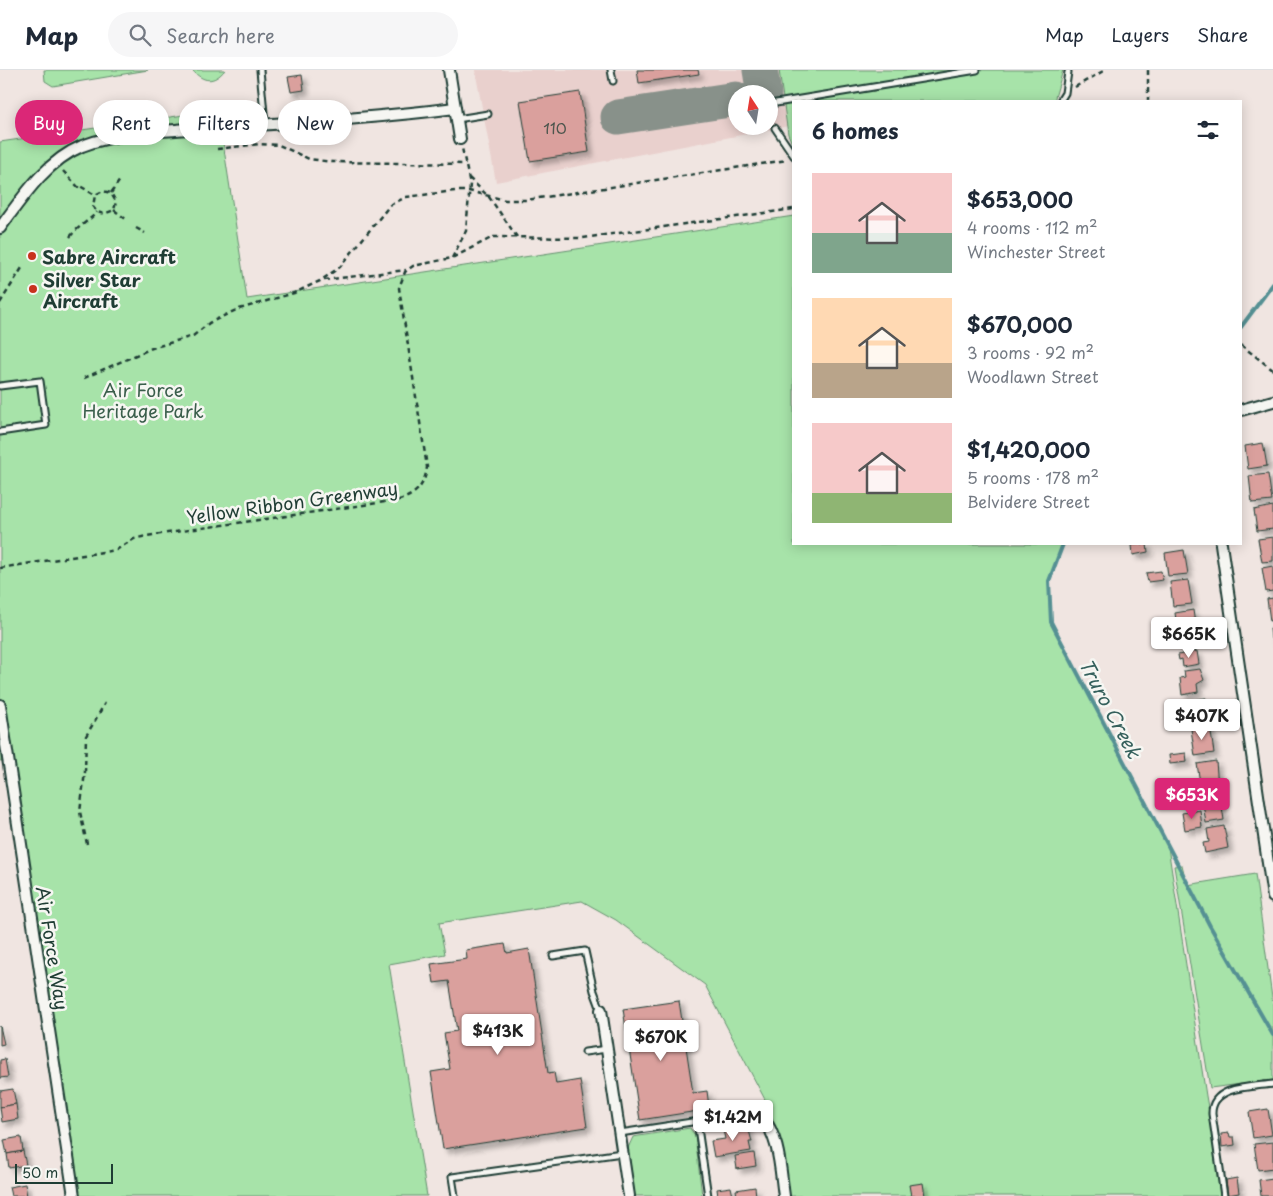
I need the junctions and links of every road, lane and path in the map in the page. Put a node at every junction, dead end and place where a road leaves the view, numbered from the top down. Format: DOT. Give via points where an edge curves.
graph roads {
  1 [pos="260,70"];
  2 [pos="449,70"];
  3 [pos="612,70"];
  4 [pos="977,70"];
  5 [pos="1105,70"];
  6 [pos="1148,70"];
  7 [pos="1068,72"];
  8 [pos="613,81"];
  9 [pos="1066,93"];
  10 [pos="263,100"];
  11 [pos="792,100"];
  12 [pos="794,100"];
  13 [pos="1061,100"];
  14 [pos="1148,100"];
  15 [pos="778,103"];
  16 [pos="455,108"];
  17 [pos="488,114"];
  18 [pos="457,119"];
  19 [pos="268,125"];
  20 [pos="179,130"];
  21 [pos="778,133"];
  22 [pos="460,139"];
  23 [pos="217,149"];
  24 [pos="792,155"];
  25 [pos="792,158"];
  26 [pos="55,163"];
  27 [pos="466,164"];
  28 [pos="469,178"];
  29 [pos="120,180"];
  30 [pos="469,191"];
  31 [pos="112,194"];
  32 [pos="95,196"];
  33 [pos="488,197"];
  34 [pos="792,209"];
  35 [pos="114,210"];
  36 [pos="97,212"];
  37 [pos="127,220"];
  38 [pos="1,223"];
  39 [pos="136,228"];
  40 [pos="145,233"];
  41 [pos="70,237"];
  42 [pos="517,237"];
  43 [pos="452,258"];
  44 [pos="22,268"];
  45 [pos="407,270"];
  46 [pos="322,280"];
  47 [pos="0,303"];
  48 [pos="1242,346"];
  49 [pos="1273,370"];
  50 [pos="84,378"];
  51 [pos="0,386"];
  52 [pos="1273,401"];
  53 [pos="1242,410"];
  54 [pos="0,432"];
  55 [pos="1221,545"];
  56 [pos="0,568"];
  57 [pos="105,703"];
  58 [pos="0,705"];
  59 [pos="4,760"];
  60 [pos="87,844"];
  61 [pos="1273,897"];
  62 [pos="553,956"];
  63 [pos="601,1010"];
  64 [pos="607,1049"];
  65 [pos="585,1052"];
  66 [pos="1273,1084"];
  67 [pos="761,1115"];
  68 [pos="697,1121"];
  69 [pos="619,1133"];
  70 [pos="622,1153"];
  71 [pos="74,1196"];
  72 [pos="455,1196"];
  73 [pos="629,1196"];
  74 [pos="708,1196"];
  75 [pos="784,1196"];
  76 [pos="1224,1196"];
  1 -- 10 [label="lane"];
  2 -- 16 [label="street"];
  3 -- 8 [label="lane"];
  4 -- 12 [label="lane"];
  5 -- 9 [label="path"];
  6 -- 14 [label="path"];
  7 -- 9 [label="lane"];
  9 -- 13 [label="lane"];
  11 -- 15 [label="lane"];
  16 -- 18 [label="street"];
  16 -- 19 [label="street"];
  17 -- 18 [label="lane"];
  18 -- 22 [label="street"];
  20 -- 26 [label="street" via="82,146"];
  21 -- 24 [label="lane"];
  22 -- 27 [label="path"];
  23 -- 27 [label="path" via="279,145 310,159 325,161"];
  25 -- 33 [label="path" via="526,200"];
  26 -- 32 [label="path" via="78,188 80,186"];
  26 -- 38 [label="street"];
  27 -- 28 [label="path"];
  28 -- 30 [label="path"];
  28 -- 33 [label="path"];
  29 -- 31 [label="path"];
  30 -- 33 [label="path"];
  30 -- 43 [label="path" via="466,231"];
  30 -- 46 [label="path" via="406,197 390,205 340,267"];
  31 -- 32 [label="path" via="103,191"];
  31 -- 35 [label="path" via="116,202"];
  32 -- 36 [label="path" via="93,207"];
  33 -- 42 [label="path"];
  34 -- 42 [label="path" via="583,238"];
  35 -- 36 [label="path" via="104,214"];
  35 -- 37 [label="path"];
  36 -- 41 [label="path"];
  39 -- 40 [label="path"];
  42 -- 43 [label="path" via="493,237"];
  43 -- 45 [label="path" via="420,263"];
  44 -- 47 [label="path"];
  45 -- 46 [label="path"];
  45 -- 56 [label="path, Yellow Ribbon Greenway" via="399,288 427,467 424,480 413,495 399,500 146,536 116,550"];
  46 -- 50 [label="path" via="294,293 236,310 193,336 152,348"];
  48 -- 49 [label="path"];
  51 -- 54 [label="lane" via="40,381 46,425"];
  52 -- 53 [label="street"];
  55 -- 61 [label="street"];
  57 -- 60 [label="path" via="86,736 80,812"];
  58 -- 59 [label="street, Air Force Way"];
  59 -- 71 [label="street, Air Force Way"];
  62 -- 63 [label="lane" via="585,951"];
  63 -- 64 [label="street"];
  64 -- 65 [label="lane"];
  64 -- 69 [label="street"];
  66 -- 76 [label="lane" via="1226,1092 1213,1104"];
  67 -- 68 [label="lane"];
  67 -- 75 [label="street" via="775,1136"];
  68 -- 69 [label="lane"];
  68 -- 74 [label="lane"];
  69 -- 70 [label="street"];
  70 -- 72 [label="lane" via="452,1178"];
  70 -- 73 [label="street"];
}
